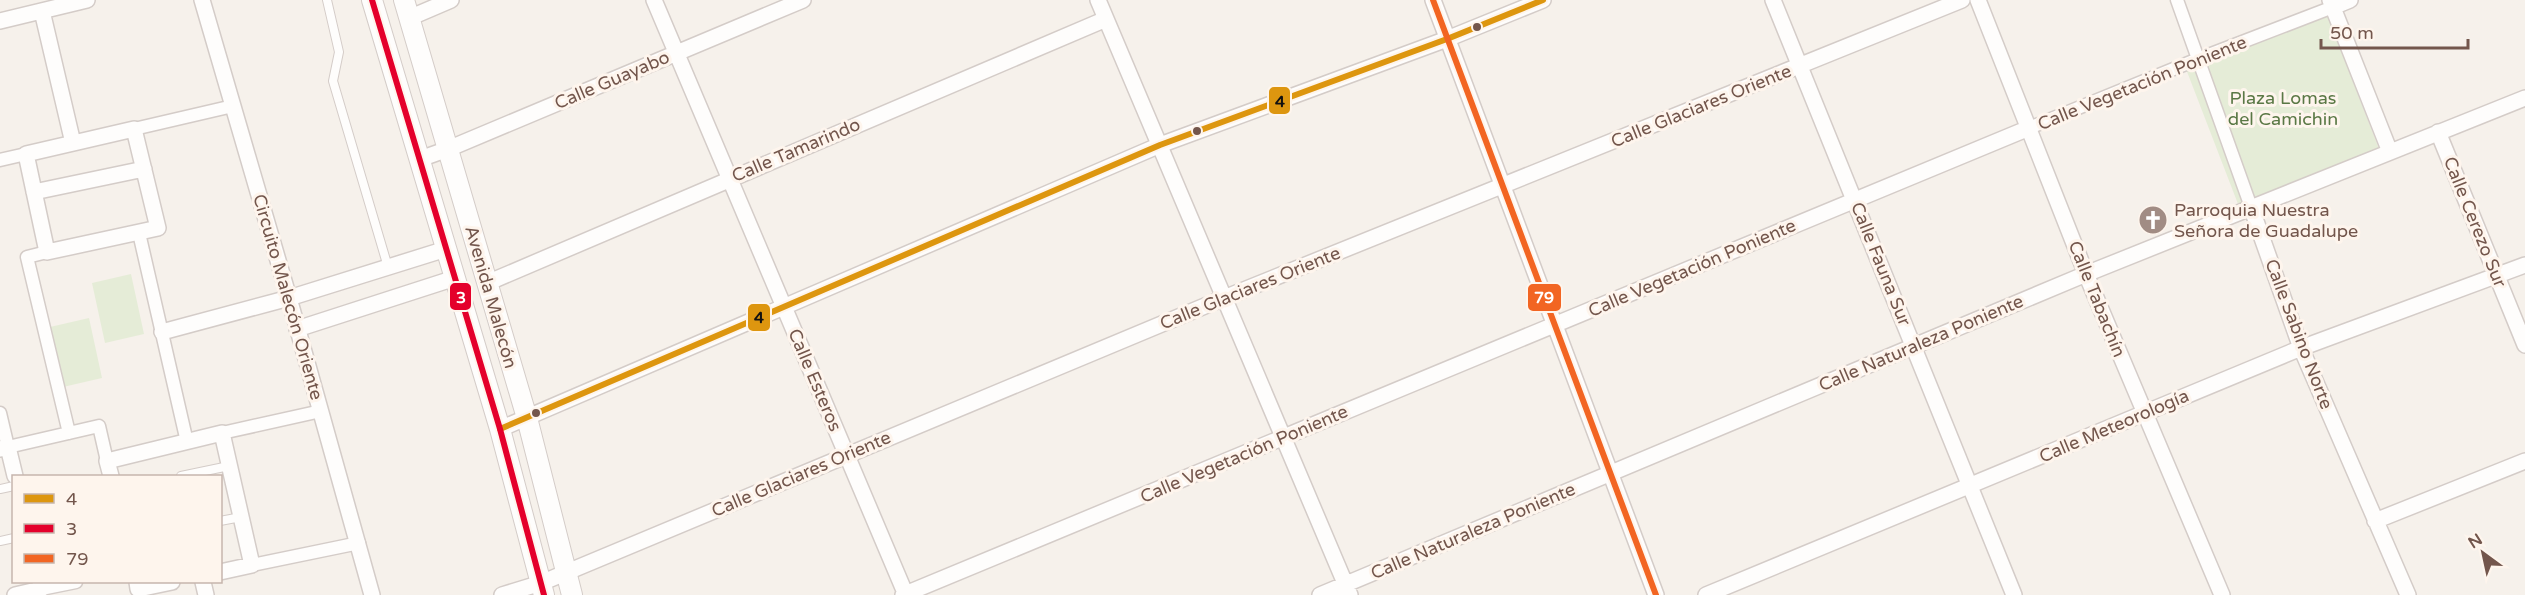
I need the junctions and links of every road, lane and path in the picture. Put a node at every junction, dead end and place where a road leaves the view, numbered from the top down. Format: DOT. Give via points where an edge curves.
graph roads {
  1 [pos="87,0"];
  2 [pos="202,0"];
  3 [pos="327,0"];
  4 [pos="372,0"];
  5 [pos="452,0"];
  6 [pos="654,0"];
  7 [pos="803,0"];
  8 [pos="1098,0"];
  9 [pos="1433,0"];
  10 [pos="1543,0"];
  11 [pos="1773,0"];
  12 [pos="1962,0"];
  13 [pos="1978,0"];
  14 [pos="2177,0"];
  15 [pos="2350,0"];
  16 [pos="2332,4"];
  17 [pos="406,9"];
  18 [pos="42,11"];
  19 [pos="1106,19"];
  20 [pos="0,21"];
  21 [pos="1447,39"];
  22 [pos="676,53"];
  23 [pos="2198,58"];
  24 [pos="1801,65"];
  25 [pos="2525,98"];
  26 [pos="233,106"];
  27 [pos="2029,128"];
  28 [pos="134,129"];
  29 [pos="2438,132"];
  30 [pos="73,143"];
  31 [pos="1160,145"];
  32 [pos="448,149"];
  33 [pos="2390,152"];
  34 [pos="26,154"];
  35 [pos="420,159"];
  36 [pos="0,160"];
  37 [pos="144,169"];
  38 [pos="729,178"];
  39 [pos="1502,186"];
  40 [pos="34,192"];
  41 [pos="1855,200"];
  42 [pos="2251,207"];
  43 [pos="139,233"];
  44 [pos="446,249"];
  45 [pos="47,252"];
  46 [pos="2525,265"];
  47 [pos="388,267"];
  48 [pos="2086,274"];
  49 [pos="2497,275"];
  50 [pos="455,278"];
  51 [pos="487,283"];
  52 [pos="289,298"];
  53 [pos="1224,298"];
  54 [pos="784,307"];
  55 [pos="1554,325"];
  56 [pos="297,329"];
  57 [pos="162,332"];
  58 [pos="2525,345"];
  59 [pos="1914,346"];
  60 [pos="2301,348"];
  61 [pos="321,411"];
  62 [pos="0,413"];
  63 [pos="2145,413"];
  64 [pos="526,418"];
  65 [pos="500,429"];
  66 [pos="69,433"];
  67 [pos="222,433"];
  68 [pos="1283,438"];
  69 [pos="187,442"];
  70 [pos="4,448"];
  71 [pos="847,455"];
  72 [pos="2525,460"];
  73 [pos="107,461"];
  74 [pos="229,466"];
  75 [pos="1610,474"];
  76 [pos="14,475"];
  77 [pos="110,475"];
  78 [pos="190,475"];
  79 [pos="1970,486"];
  80 [pos="241,517"];
  81 [pos="222,521"];
  82 [pos="2375,521"];
  83 [pos="359,543"];
  84 [pos="252,566"];
  85 [pos="222,572"];
  86 [pos="565,572"];
  87 [pos="64,583"];
  88 [pos="137,583"];
  89 [pos="166,583"];
  90 [pos="40,585"];
  91 [pos="542,589"];
  92 [pos="1348,590"];
  93 [pos="15,595"];
  94 [pos="372,595"];
  95 [pos="502,595"];
  96 [pos="572,595"];
  97 [pos="905,595"];
  98 [pos="1320,595"];
  99 [pos="1656,595"];
  100 [pos="1706,595"];
  101 [pos="2014,595"];
  102 [pos="2222,595"];
  103 [pos="2408,595"];
  1 -- 18 [label="street"];
  2 -- 26 [label="street, Circuito Malecón Oriente"];
  3 -- 47 [label="lane" via="339,52 333,81"];
  4 -- 35 [label="street, Avenida Malecón"];
  5 -- 17 [label="street"];
  6 -- 22 [label="street, Calle Esteros"];
  7 -- 22 [label="street, Calle Guayabo"];
  8 -- 19 [label="street"];
  9 -- 21 [label="street"];
  10 -- 21 [label="street"];
  11 -- 24 [label="street, Calle Fauna Sur"];
  12 -- 24 [label="street, Calle Glaciares Oriente"];
  13 -- 27 [label="street, Calle Tabachín"];
  14 -- 23 [label="street, Calle Sabino Norte"];
  15 -- 16 [label="street, Calle Vegetación Poniente"];
  16 -- 23 [label="street, Calle Vegetación Poniente"];
  16 -- 33 [label="street"];
  17 -- 32 [label="street, Avenida Malecón"];
  18 -- 20 [label="street"];
  18 -- 30 [label="street"];
  19 -- 31 [label="street"];
  19 -- 38 [label="street, Calle Tamarindo"];
  21 -- 31 [label="street"];
  21 -- 39 [label="street"];
  22 -- 32 [label="street, Calle Guayabo"];
  22 -- 38 [label="street, Calle Esteros"];
  23 -- 27 [label="street, Calle Vegetación Poniente"];
  23 -- 42 [label="street, Calle Sabino Norte"];
  24 -- 39 [label="street, Calle Glaciares Oriente"];
  24 -- 41 [label="street, Calle Fauna Sur"];
  25 -- 29 [label="street, Calle Naturaleza Poniente"];
  26 -- 28 [label="street"];
  26 -- 52 [label="street, Circuito Malecón Oriente"];
  27 -- 41 [label="street, Calle Vegetación Poniente"];
  27 -- 48 [label="street, Calle Tabachín"];
  28 -- 30 [label="street"];
  28 -- 37 [label="street"];
  29 -- 33 [label="street, Calle Naturaleza Poniente"];
  29 -- 49 [label="street, Calle Cerezo Sur"];
  30 -- 34 [label="street"];
  31 -- 53 [label="street"];
  31 -- 54 [label="street"];
  32 -- 35 [label="street, Calle Guayabo"];
  32 -- 51 [label="street, Avenida Malecón"];
  33 -- 42 [label="street, Calle Naturaleza Poniente"];
  34 -- 36 [label="street"];
  34 -- 40 [label="street"];
  35 -- 44 [label="street, Avenida Malecón"];
  37 -- 40 [label="street"];
  37 -- 43 [label="street" via="158,228"];
  38 -- 51 [label="street, Calle Tamarindo"];
  38 -- 54 [label="street, Calle Esteros"];
  39 -- 53 [label="street, Calle Glaciares Oriente"];
  39 -- 55 [label="street"];
  40 -- 45 [label="street"];
  41 -- 55 [label="street, Calle Vegetación Poniente"];
  41 -- 59 [label="street, Calle Fauna Sur"];
  42 -- 48 [label="street, Calle Naturaleza Poniente"];
  42 -- 60 [label="street, Calle Sabino Norte"];
  43 -- 45 [label="street"];
  43 -- 57 [label="street"];
  44 -- 47 [label="street"];
  44 -- 50 [label="street, Avenida Malecón"];
  45 -- 66 [label="street" via="27,257"];
  46 -- 49 [label="street, Calle Meteorología"];
  47 -- 52 [label="street"];
  48 -- 59 [label="street, Calle Naturaleza Poniente"];
  48 -- 63 [label="street, Calle Tabachín"];
  49 -- 58 [label="street, Calle Cerezo Sur"];
  49 -- 60 [label="street, Calle Meteorología"];
  50 -- 56 [label="street"];
  50 -- 65 [label="street, Avenida Malecón"];
  51 -- 64 [label="street, Avenida Malecón"];
  52 -- 56 [label="street, Circuito Malecón Oriente"];
  52 -- 57 [label="street"];
  53 -- 68 [label="street"];
  53 -- 71 [label="street, Calle Glaciares Oriente"];
  54 -- 64 [label="street"];
  54 -- 71 [label="street, Calle Esteros"];
  55 -- 68 [label="street, Calle Vegetación Poniente"];
  55 -- 75 [label="street"];
  56 -- 61 [label="street, Circuito Malecón Oriente"];
  57 -- 69 [label="street"];
  59 -- 75 [label="street, Calle Naturaleza Poniente"];
  59 -- 79 [label="street, Calle Fauna Sur"];
  60 -- 63 [label="street, Calle Meteorología"];
  60 -- 82 [label="street, Calle Sabino Norte"];
  61 -- 67 [label="street"];
  61 -- 83 [label="street, Circuito Malecón Oriente"];
  62 -- 70 [label="street"];
  63 -- 79 [label="street, Calle Meteorología"];
  63 -- 102 [label="street, Calle Tabachín"];
  64 -- 65 [label="street"];
  64 -- 86 [label="street, Avenida Malecón"];
  65 -- 91 [label="street, Avenida Malecón"];
  66 -- 70 [label="street"];
  66 -- 73 [label="street" via="99,426"];
  67 -- 69 [label="street"];
  67 -- 74 [label="street"];
  68 -- 92 [label="street"];
  68 -- 97 [label="street, Calle Vegetación Poniente"];
  69 -- 73 [label="street"];
  70 -- 76 [label="street"];
  71 -- 86 [label="street, Calle Glaciares Oriente"];
  71 -- 97 [label="street, Calle Esteros"];
  72 -- 82 [label="street"];
  73 -- 77 [label="street"];
  74 -- 78 [label="lane"];
  74 -- 80 [label="street"];
  75 -- 92 [label="street, Calle Naturaleza Poniente"];
  75 -- 99 [label="street"];
  79 -- 100 [label="street, Calle Meteorología"];
  79 -- 101 [label="street, Calle Fauna Sur"];
  80 -- 81 [label="lane"];
  80 -- 84 [label="street"];
  82 -- 103 [label="street, Calle Sabino Norte"];
  83 -- 84 [label="street"];
  83 -- 94 [label="street, Circuito Malecón Oriente"];
  84 -- 85 [label="street"];
  86 -- 91 [label="street, Calle Glaciares Oriente"];
  86 -- 96 [label="street, Avenida Malecón"];
  87 -- 90 [label="street"];
  88 -- 89 [label="street" via="138,588"];
  90 -- 93 [label="street"];
  91 -- 95 [label="street, Calle Glaciares Oriente"];
  92 -- 98 [label="street, Calle Naturaleza Poniente"];
}
